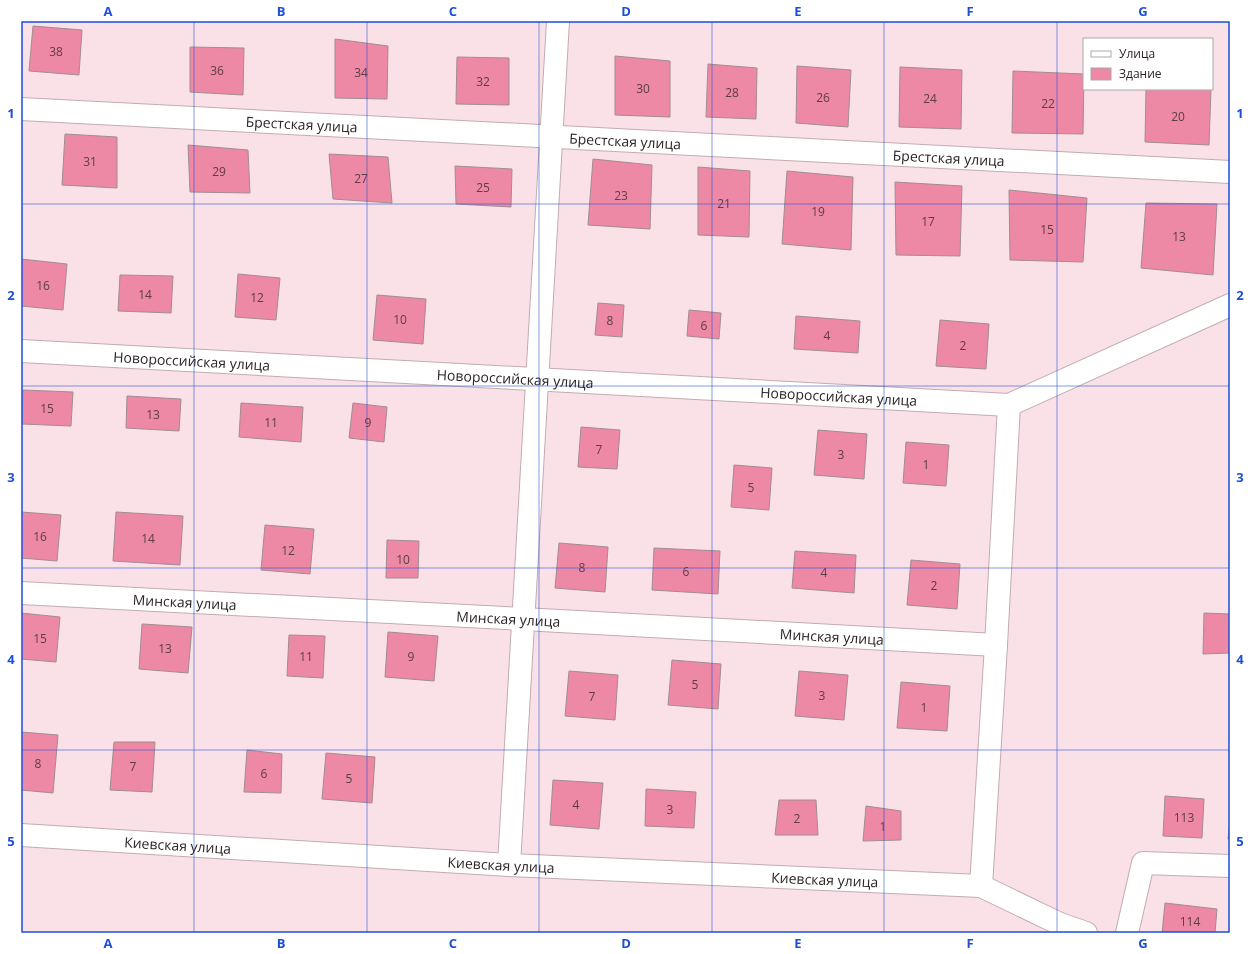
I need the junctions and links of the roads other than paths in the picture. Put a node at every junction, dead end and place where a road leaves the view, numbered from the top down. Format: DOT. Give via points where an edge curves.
graph roads {
  1 [pos="558,21"];
  2 [pos="21,109"];
  3 [pos="550,136"];
  4 [pos="1230,172"];
  5 [pos="1230,305"];
  6 [pos="21,351"];
  7 [pos="537,379"];
  8 [pos="1009,405"];
  9 [pos="21,593"];
  10 [pos="523,619"];
  11 [pos="996,645"];
  12 [pos="21,835"];
  13 [pos="509,865"];
  14 [pos="1230,866"];
  15 [pos="981,886"];
  16 [pos="1086,933"];
  17 [pos="1127,933"];
  1 -- 3 [label="street"];
  2 -- 3 [label="street, Брестская улица"];
  3 -- 4 [label="street, Брестская улица"];
  3 -- 7 [label="street"];
  5 -- 8 [label="street"];
  6 -- 7 [label="street, Новороссийская улица"];
  7 -- 8 [label="street, Новороссийская улица"];
  7 -- 10 [label="street"];
  8 -- 11 [label="street"];
  9 -- 10 [label="street, Минская улица"];
  10 -- 11 [label="street, Минская улица"];
  10 -- 13 [label="street"];
  11 -- 15 [label="street"];
  12 -- 13 [label="street, Киевская улица"];
  13 -- 15 [label="street, Киевская улица"];
  14 -- 17 [label="street" via="1143,864"];
  15 -- 16 [label="street" via="1060,924"];
}
